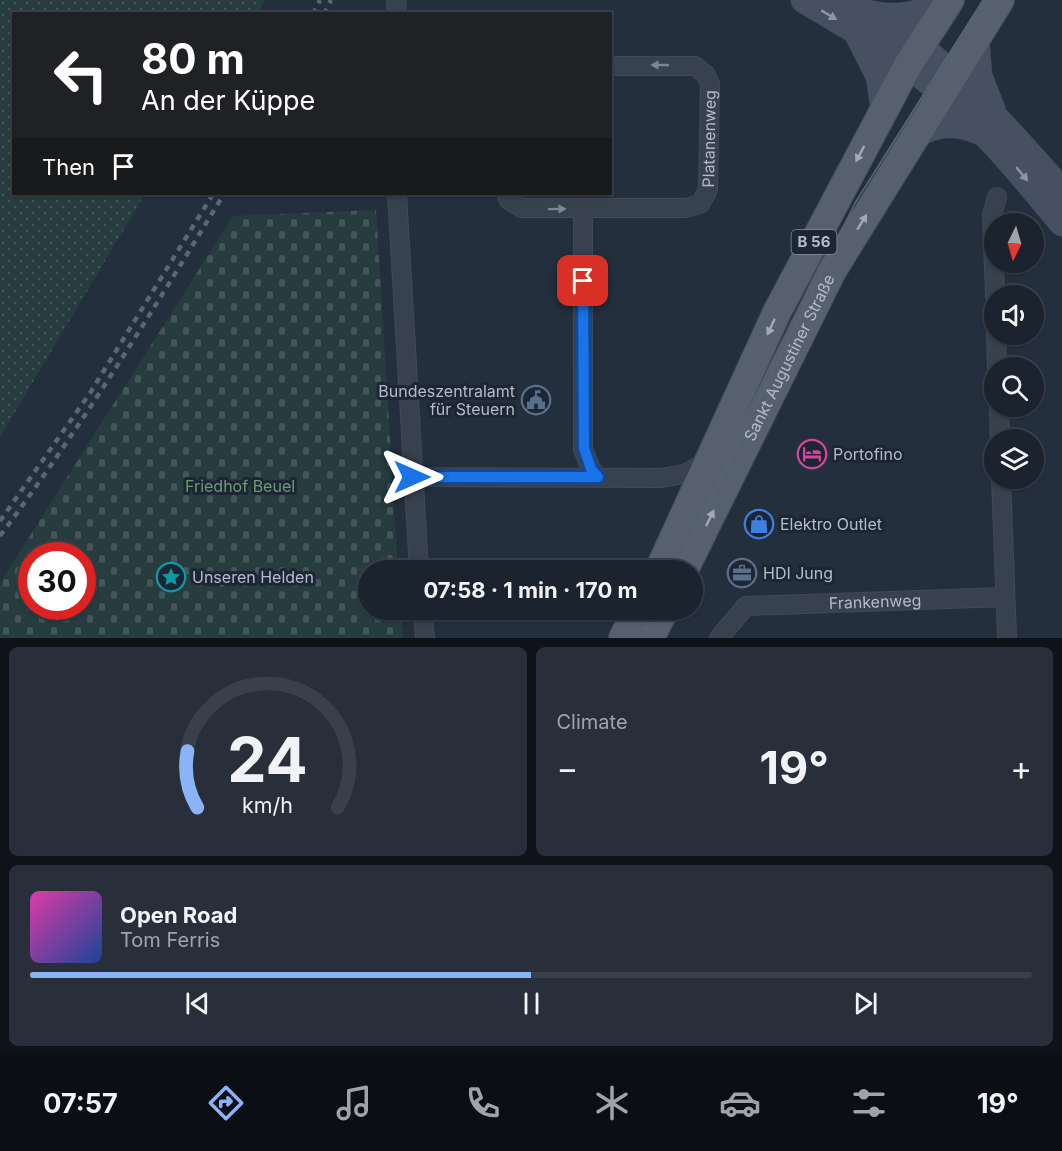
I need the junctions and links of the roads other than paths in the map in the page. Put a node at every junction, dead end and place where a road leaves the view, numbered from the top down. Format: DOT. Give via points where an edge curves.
graph roads {
  1 [pos="804,0"];
  2 [pos="844,0"];
  3 [pos="948,0"];
  4 [pos="1000,0"];
  5 [pos="862,22"];
  6 [pos="976,39"];
  7 [pos="914,56"];
  8 [pos="612,66"];
  9 [pos="946,84"];
  10 [pos="884,110"];
  11 [pos="990,127"];
  12 [pos="916,135"];
  13 [pos="1062,191"];
  14 [pos="397,195"];
  15 [pos="506,195"];
  16 [pos="998,197"];
  17 [pos="583,209"];
  18 [pos="1062,223"];
  19 [pos="995,285"];
  20 [pos="584,448"];
  21 [pos="707,462"];
  22 [pos="412,477"];
  23 [pos="598,477"];
  24 [pos="564,478"];
  25 [pos="661,478"];
  26 [pos="1001,489"];
  27 [pos="687,512"];
  28 [pos="418,560"];
  29 [pos="664,560"];
  30 [pos="689,560"];
  31 [pos="1005,597"];
  32 [pos="423,620"];
  33 [pos="632,620"];
  34 [pos="659,620"];
  35 [pos="424,638"];
  36 [pos="623,638"];
  37 [pos="650,638"];
  38 [pos="719,638"];
  39 [pos="1007,638"];
  1 -- 5 [label="main road, one-way"];
  2 -- 5 [label="main road"];
  3 -- 5 [label="main road" via="911,14"];
  3 -- 7 [label="main road, Sankt Augustiner Straße / B 56"];
  4 -- 6 [label="main road, Sankt Augustiner Straße / B 56"];
  5 -- 7 [label="main road"];
  5 -- 10 [label="main road"];
  6 -- 9 [label="main road, Sankt Augustiner Straße / B 56"];
  6 -- 11 [label="main road"];
  7 -- 9 [label="main road"];
  7 -- 10 [label="main road, Sankt Augustiner Straße / B 56"];
  17 -- 8 [label="street, Platanenweg, one-way" via="686,208 700,204 708,190 708,80 694,66"];
  9 -- 11 [label="main road"];
  9 -- 12 [label="main road, Sankt Augustiner Straße / B 56"];
  10 -- 21 [label="main road, Sankt Augustiner Straße / B 56, one-way" via="777,312"];
  11 -- 12 [label="main road" via="944,124"];
  11 -- 13 [label="main road"];
  11 -- 18 [label="main road, one-way"];
  30 -- 12 [label="main road, Sankt Augustiner Straße / B 56, one-way" via="832,272"];
  14 -- 22 [label="street"];
  15 -- 17 [label="street, Platanenweg, one-way" via="521,208"];
  16 -- 19 [label="street" via="992,215"];
  17 -- 20 [label="street"];
  20 -- 23 [label="street"];
  20 -- 24 [label="street"];
  21 -- 25 [label="street" via="684,474"];
  21 -- 27 [label="main road, Sankt Augustiner Straße / B 56"];
  22 -- 24 [label="street"];
  22 -- 28 [label="street"];
  23 -- 24 [label="street"];
  23 -- 25 [label="street"];
  25 -- 27 [label="street" via="678,486"];
  26 -- 31 [label="street"];
  27 -- 29 [label="main road, Sankt Augustiner Straße / B 56"];
  31 -- 38 [label="street, Frankenweg" via="746,606"];
  31 -- 39 [label="street"];
  32 -- 35 [label="street"];
  33 -- 36 [label="main road"];
  34 -- 37 [label="main road"];
}
